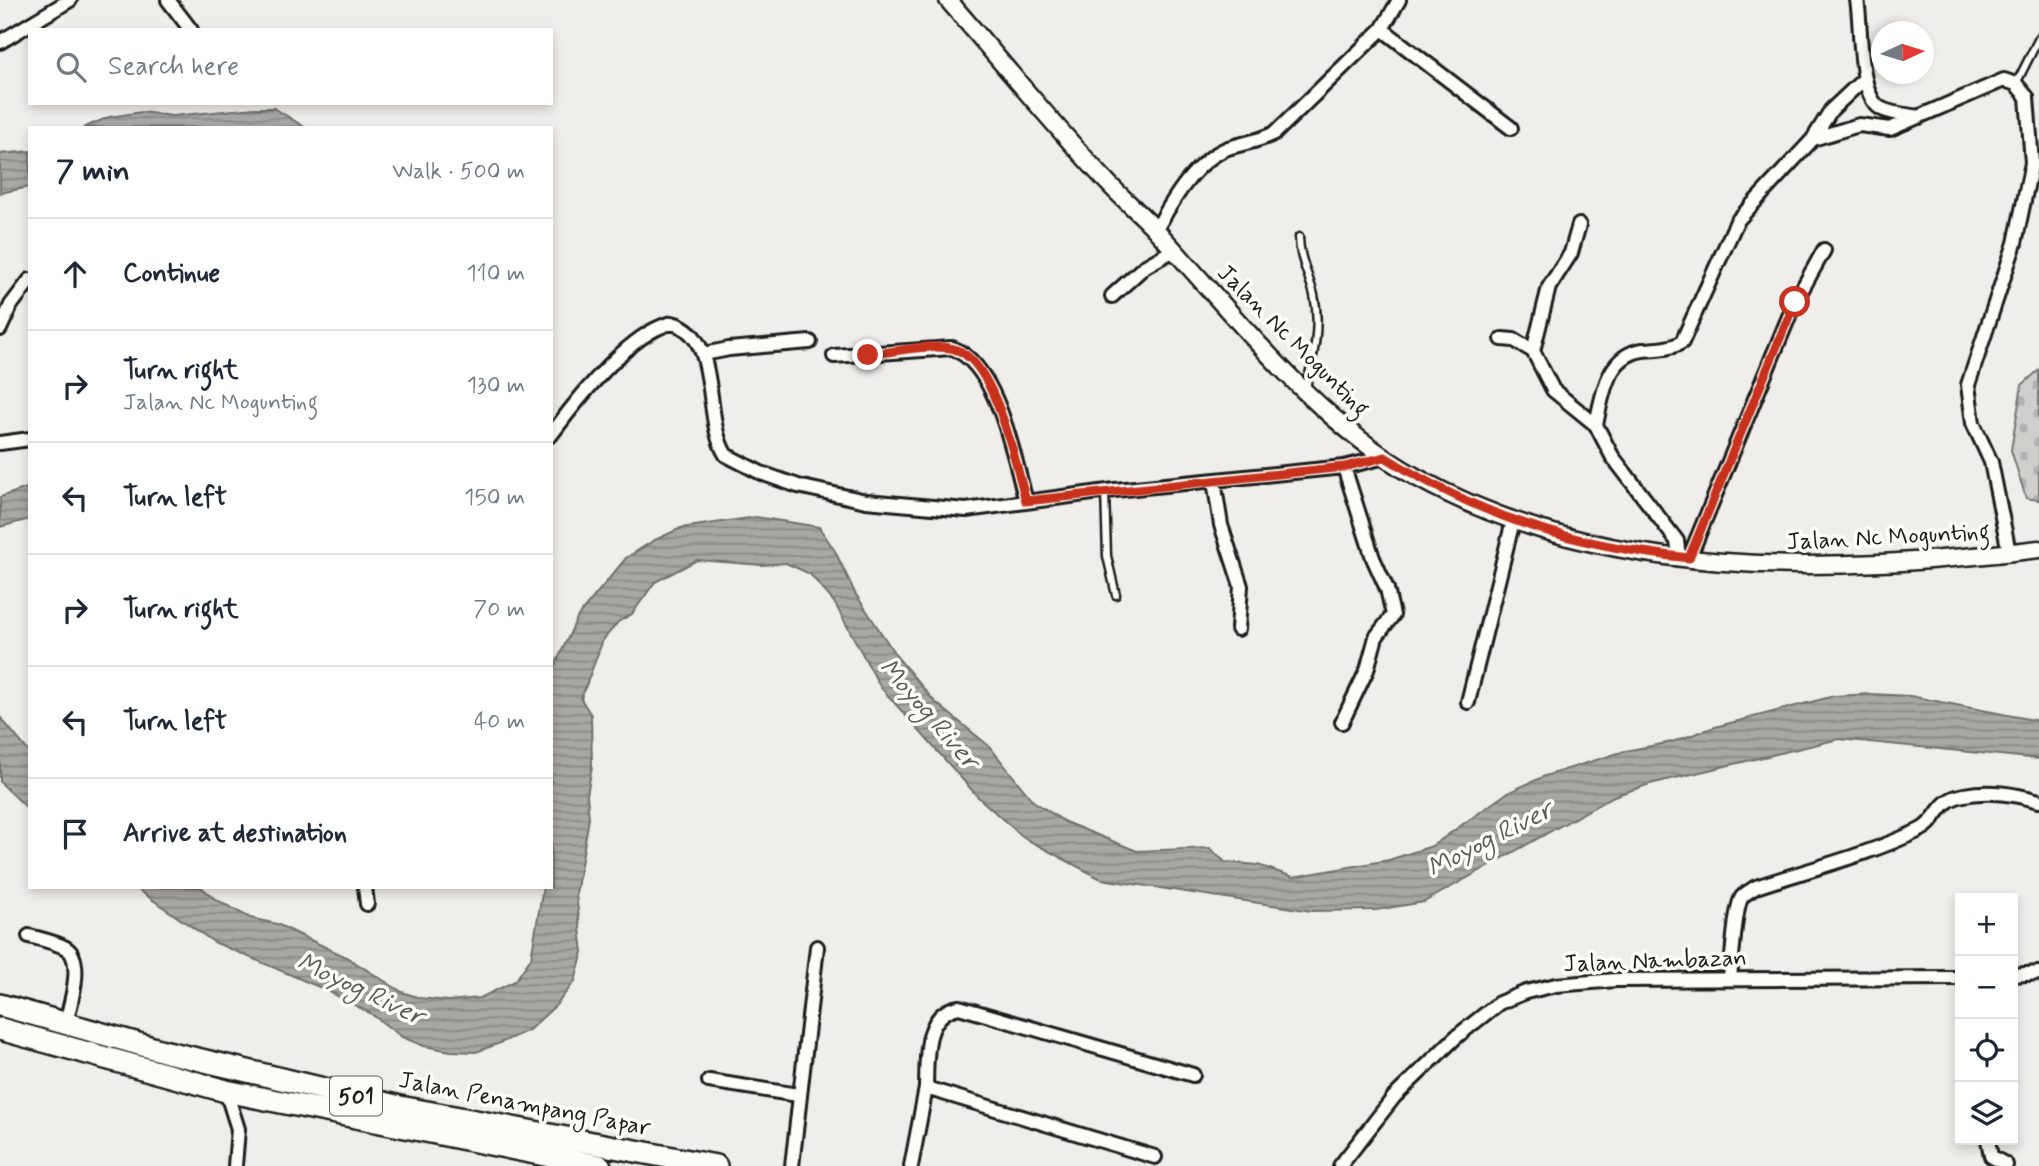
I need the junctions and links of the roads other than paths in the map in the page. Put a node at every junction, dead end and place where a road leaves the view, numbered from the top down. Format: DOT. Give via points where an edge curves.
graph roads {
  1 [pos="70,0"];
  2 [pos="168,0"];
  3 [pos="948,0"];
  4 [pos="1399,0"];
  5 [pos="1857,0"];
  6 [pos="189,28"];
  7 [pos="1382,29"];
  8 [pos="2039,38"];
  9 [pos="0,42"];
  10 [pos="1864,79"];
  11 [pos="2016,84"];
  12 [pos="1919,117"];
  13 [pos="1511,128"];
  14 [pos="1813,139"];
  15 [pos="1579,225"];
  16 [pos="1156,230"];
  17 [pos="1299,237"];
  18 [pos="1824,250"];
  19 [pos="1172,251"];
  20 [pos="28,283"];
  21 [pos="1112,296"];
  22 [pos="0,329"];
  23 [pos="1502,339"];
  24 [pos="810,342"];
  25 [pos="1532,351"];
  26 [pos="704,354"];
  27 [pos="834,356"];
  28 [pos="1306,390"];
  29 [pos="1596,425"];
  30 [pos="553,433"];
  31 [pos="28,439"];
  32 [pos="0,443"];
  33 [pos="1385,457"];
  34 [pos="1344,467"];
  35 [pos="1214,481"];
  36 [pos="1105,491"];
  37 [pos="1026,501"];
  38 [pos="1513,521"];
  39 [pos="2039,549"];
  40 [pos="2009,552"];
  41 [pos="1684,558"];
  42 [pos="1116,595"];
  43 [pos="1238,628"];
  44 [pos="1468,702"];
  45 [pos="1342,722"];
  46 [pos="2039,801"];
  47 [pos="365,889"];
  48 [pos="367,904"];
  49 [pos="29,936"];
  50 [pos="817,947"];
  51 [pos="2039,973"];
  52 [pos="2018,975"];
  53 [pos="1730,977"];
  54 [pos="1955,978"];
  55 [pos="0,1005"];
  56 [pos="66,1023"];
  57 [pos="0,1029"];
  58 [pos="1193,1075"];
  59 [pos="709,1081"];
  60 [pos="926,1088"];
  61 [pos="226,1091"];
  62 [pos="798,1095"];
  63 [pos="1989,1145"];
  64 [pos="1155,1157"];
  65 [pos="2006,1165"];
  66 [pos="235,1166"];
  67 [pos="600,1166"];
  68 [pos="716,1166"];
  69 [pos="792,1166"];
  70 [pos="911,1166"];
  71 [pos="1340,1166"];
  1 -- 9 [label="street"];
  2 -- 6 [label="street"];
  3 -- 16 [label="street, Jalan Nc Mogunting" via="1109,185"];
  4 -- 7 [label="street"];
  5 -- 10 [label="street"];
  7 -- 13 [label="street"];
  7 -- 16 [label="street" via="1275,133 1212,157 1174,197"];
  8 -- 11 [label="lane"];
  10 -- 12 [label="street" via="1881,108"];
  10 -- 14 [label="street" via="1831,110"];
  11 -- 12 [label="street" via="2004,80"];
  11 -- 40 [label="street" via="2030,108 2032,163 2015,243 1968,385 1973,423 1991,462"];
  12 -- 14 [label="street" via="1890,129 1858,125"];
  14 -- 29 [label="street" via="1737,221 1682,342 1620,359 1608,378"];
  15 -- 25 [label="street" via="1571,253 1549,287"];
  16 -- 19 [label="street, Jalan Nc Mogunting"];
  17 -- 28 [label="lane" via="1317,310 1316,344"];
  18 -- 41 [label="street" via="1795,302"];
  19 -- 21 [label="street" via="1144,267"];
  19 -- 28 [label="street, Jalan Nc Mogunting"];
  20 -- 22 [label="street"];
  23 -- 25 [label="street" via="1514,340"];
  24 -- 26 [label="street"];
  25 -- 29 [label="street" via="1553,390"];
  26 -- 30 [label="street" via="680,325 652,330 598,379"];
  26 -- 37 [label="street" via="712,422 721,447 726,455 761,473 866,500 967,510"];
  27 -- 37 [label="street" via="938,348 965,353 999,408"];
  28 -- 33 [label="street, Jalan Nc Mogunting"];
  29 -- 41 [label="street" via="1612,456 1677,541"];
  31 -- 32 [label="street"];
  33 -- 34 [label="street"];
  33 -- 38 [label="street, Jalan Nc Mogunting" via="1454,496"];
  34 -- 35 [label="street"];
  34 -- 45 [label="street" via="1392,615 1376,637 1367,670"];
  35 -- 36 [label="street"];
  35 -- 43 [label="street" via="1221,525 1241,586"];
  36 -- 37 [label="street"];
  36 -- 42 [label="lane" via="1107,555"];
  38 -- 41 [label="street, Jalan Nc Mogunting" via="1604,547"];
  38 -- 44 [label="street"];
  39 -- 40 [label="street, Jalan Nc Mogunting"];
  40 -- 41 [label="street, Jalan Nc Mogunting" via="1838,565"];
  46 -- 53 [label="street" via="2009,793 1962,795 1943,802 1924,828 1886,845 1756,887 1737,907"];
  47 -- 48 [label="street"];
  49 -- 56 [label="street" via="73,954"];
  50 -- 62 [label="street"];
  51 -- 52 [label="street"];
  53 -- 54 [label="street, Jalan Nambazan"];
  53 -- 71 [label="street, Jalan Nambazan" via="1579,982 1526,992 1499,1003 1394,1097"];
  55 -- 56 [label="main road, Jalan Penampang Papar / 501"];
  56 -- 68 [label="main road, Jalan Penampang Papar / 501" via="400,1107"];
  57 -- 61 [label="main road, Jalan Penampang Papar / 501"];
  58 -- 60 [label="street" via="959,1007 947,1009 936,1019"];
  59 -- 62 [label="street"];
  60 -- 64 [label="street"];
  60 -- 70 [label="street"];
  61 -- 66 [label="street" via="238,1129"];
  61 -- 67 [label="main road, Jalan Penampang Papar / 501"];
  62 -- 69 [label="street"];
  63 -- 65 [label="street" via="1991,1156"];
}
